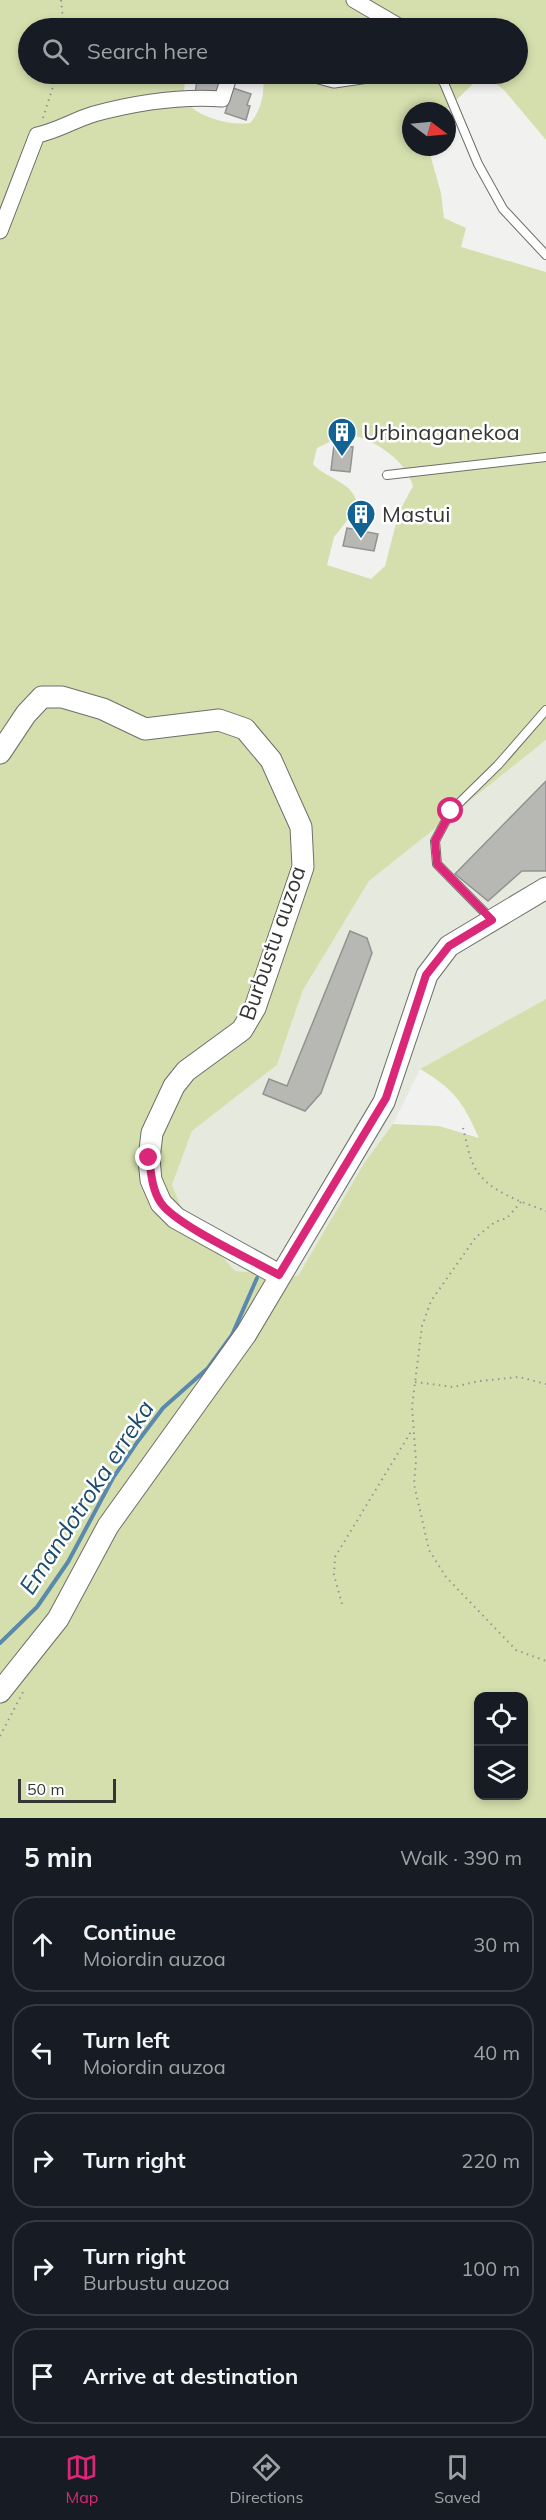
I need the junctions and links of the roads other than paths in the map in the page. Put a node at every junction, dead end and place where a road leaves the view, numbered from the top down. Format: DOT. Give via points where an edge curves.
graph roads {
  1 [pos="354,0"];
  2 [pos="385,18"];
  3 [pos="227,84"];
  4 [pos="444,84"];
  5 [pos="0,231"];
  6 [pos="546,255"];
  7 [pos="546,457"];
  8 [pos="387,475"];
  9 [pos="546,710"];
  10 [pos="0,753"];
  11 [pos="546,888"];
  12 [pos="492,920"];
  13 [pos="279,1275"];
  14 [pos="0,1692"];
  1 -- 2 [label="street"];
  3 -- 5 [label="street" via="222,99 194,97 150,102 92,115 37,135"];
  4 -- 6 [label="lane" via="478,164 503,209"];
  7 -- 8 [label="lane"];
  9 -- 12 [label="lane" via="451,811 435,841 437,864"];
  10 -- 13 [label="street, Burbustu auzoa" via="42,697 62,697 104,709 146,729 219,720 245,729 271,760 301,827 303,867 255,1008 242,1030 186,1071 174,1086 152,1133 149,1158 151,1180 161,1203 176,1218"];
  11 -- 12 [label="street"];
  12 -- 13 [label="street" via="449,946 426,975 386,1098"];
  13 -- 14 [label="street" via="246,1334 108,1526 58,1619"];
}
